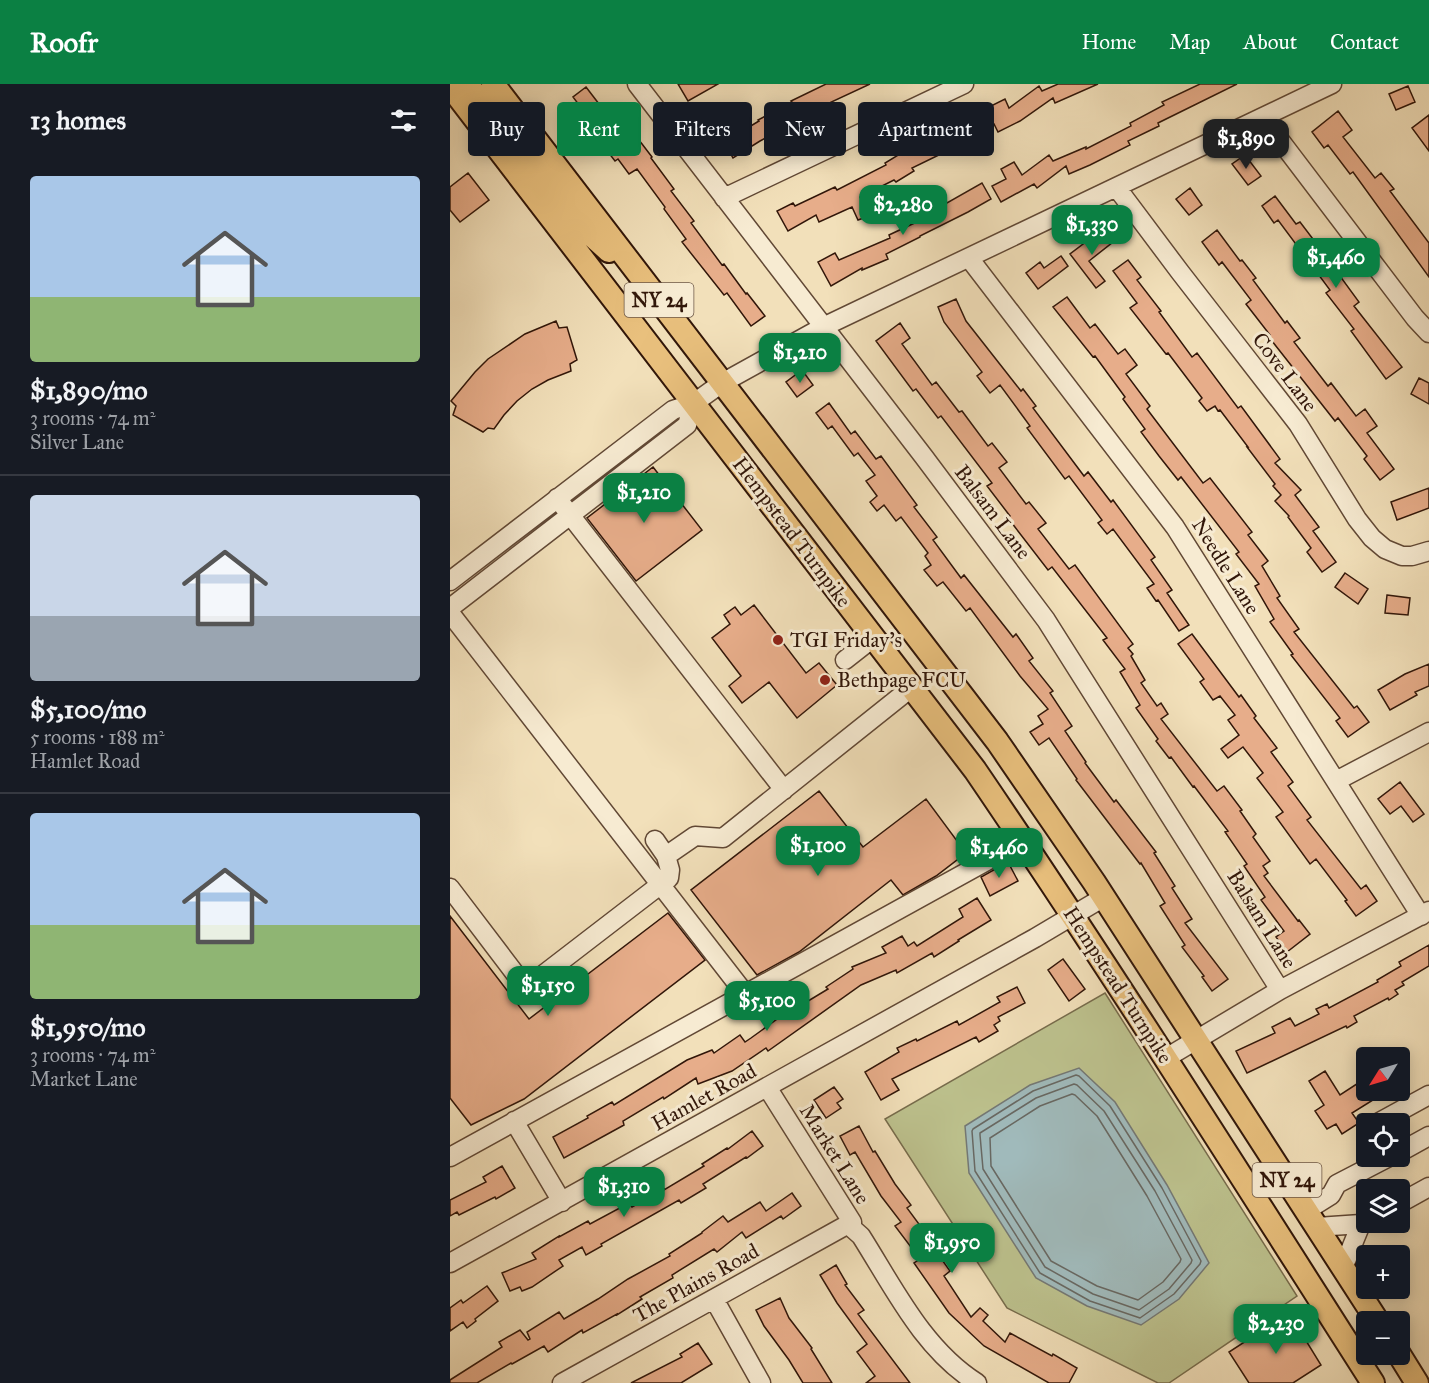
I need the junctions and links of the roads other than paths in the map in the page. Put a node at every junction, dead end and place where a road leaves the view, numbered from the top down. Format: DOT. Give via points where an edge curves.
graph roads {
  1 [pos="493,84"];
  2 [pos="636,84"];
  3 [pos="964,84"];
  4 [pos="1332,84"];
  5 [pos="451,87"];
  6 [pos="1263,118"];
  7 [pos="1117,188"];
  8 [pos="724,198"];
  9 [pos="969,258"];
  10 [pos="643,280"];
  11 [pos="823,327"];
  12 [pos="1429,333"];
  13 [pos="722,383"];
  14 [pos="694,403"];
  15 [pos="556,498"];
  16 [pos="570,515"];
  17 [pos="1429,551"];
  18 [pos="450,581"];
  19 [pos="450,608"];
  20 [pos="450,613"];
  21 [pos="873,638"];
  22 [pos="845,660"];
  23 [pos="911,688"];
  24 [pos="1429,732"];
  25 [pos="1336,781"];
  26 [pos="784,790"];
  27 [pos="655,840"];
  28 [pos="1023,841"];
  29 [pos="666,856"];
  30 [pos="661,885"];
  31 [pos="450,888"];
  32 [pos="1104,897"];
  33 [pos="1425,914"];
  34 [pos="1072,916"];
  35 [pos="1280,990"];
  36 [pos="746,995"];
  37 [pos="1196,1040"];
  38 [pos="1166,1058"];
  39 [pos="767,1087"];
  40 [pos="1429,1095"];
  41 [pos="1396,1113"];
  42 [pos="519,1129"];
  43 [pos="1429,1136"];
  44 [pos="1410,1146"];
  45 [pos="450,1156"];
  46 [pos="1369,1167"];
  47 [pos="1429,1187"];
  48 [pos="1410,1197"];
  49 [pos="562,1202"];
  50 [pos="1312,1218"];
  51 [pos="1356,1221"];
  52 [pos="852,1222"];
  53 [pos="1359,1233"];
  54 [pos="450,1263"];
  55 [pos="1343,1268"];
  56 [pos="714,1299"];
  57 [pos="1371,1311"];
  58 [pos="1406,1365"];
  59 [pos="562,1383"];
  60 [pos="761,1383"];
  61 [pos="977,1383"];
  62 [pos="1373,1383"];
  63 [pos="1417,1383"];
  1 -- 10 [label="main road, Hempstead Turnpike / NY 24"];
  2 -- 8 [label="street, Balsam Lane"];
  3 -- 8 [label="street"];
  4 -- 6 [label="street"];
  5 -- 10 [label="main road" via="472,91 483,100 578,223"];
  5 -- 14 [label="main road, Hempstead Turnpike / NY 24"];
  6 -- 7 [label="street"];
  6 -- 12 [label="street"];
  7 -- 9 [label="street"];
  7 -- 17 [label="street, Cove Lane" via="1298,424 1372,538 1402,556"];
  8 -- 11 [label="street, Balsam Lane"];
  9 -- 11 [label="street"];
  9 -- 25 [label="street, Needle Lane" via="1175,527"];
  10 -- 13 [label="main road, Hempstead Turnpike / NY 24"];
  11 -- 13 [label="street"];
  11 -- 35 [label="street, Balsam Lane" via="1046,620"];
  13 -- 14 [label="street"];
  13 -- 32 [label="main road, Hempstead Turnpike / NY 24" via="997,741"];
  14 -- 15 [label="street" via="673,410"];
  14 -- 16 [label="street" via="687,425"];
  14 -- 21 [label="main road, Hempstead Turnpike / NY 24"];
  15 -- 16 [label="street"];
  15 -- 18 [label="street"];
  16 -- 19 [label="street"];
  16 -- 26 [label="street"];
  20 -- 30 [label="street"];
  21 -- 22 [label="street"];
  21 -- 23 [label="main road, Hempstead Turnpike / NY 24"];
  23 -- 26 [label="street"];
  23 -- 28 [label="main road, Hempstead Turnpike / NY 24" via="975,770"];
  24 -- 25 [label="street"];
  25 -- 33 [label="street, Needle Lane"];
  26 -- 29 [label="street" via="723,838 695,836"];
  27 -- 29 [label="street"];
  28 -- 34 [label="main road, Hempstead Turnpike / NY 24"];
  28 -- 36 [label="street"];
  29 -- 30 [label="street" via="670,874"];
  30 -- 31 [label="street" via="526,988"];
  30 -- 36 [label="street"];
  32 -- 34 [label="street, Hamlet Road"];
  32 -- 37 [label="main road, Hempstead Turnpike / NY 24"];
  33 -- 35 [label="street"];
  34 -- 38 [label="main road, Hempstead Turnpike / NY 24"];
  34 -- 39 [label="street, Hamlet Road"];
  35 -- 37 [label="street"];
  36 -- 42 [label="street"];
  37 -- 38 [label="street"];
  37 -- 50 [label="main road, Hempstead Turnpike / NY 24"];
  38 -- 62 [label="main road, Hempstead Turnpike / NY 24"];
  39 -- 49 [label="street, Hamlet Road"];
  39 -- 52 [label="street, Market Lane"];
  40 -- 41 [label="street"];
  42 -- 45 [label="street"];
  42 -- 49 [label="street"];
  43 -- 44 [label="street"];
  46 -- 50 [label="street" via="1337,1184"];
  47 -- 48 [label="street"];
  49 -- 54 [label="street, Hamlet Road"];
  50 -- 51 [label="street"];
  50 -- 55 [label="main road, Hempstead Turnpike / NY 24"];
  52 -- 56 [label="street, The Plains Road"];
  52 -- 61 [label="street, Market Lane" via="852,1228 930,1342"];
  53 -- 55 [label="street"];
  55 -- 57 [label="main road, Hempstead Turnpike / NY 24"];
  56 -- 59 [label="street, The Plains Road"];
  56 -- 60 [label="street"];
  58 -- 63 [label="main road"];
}
